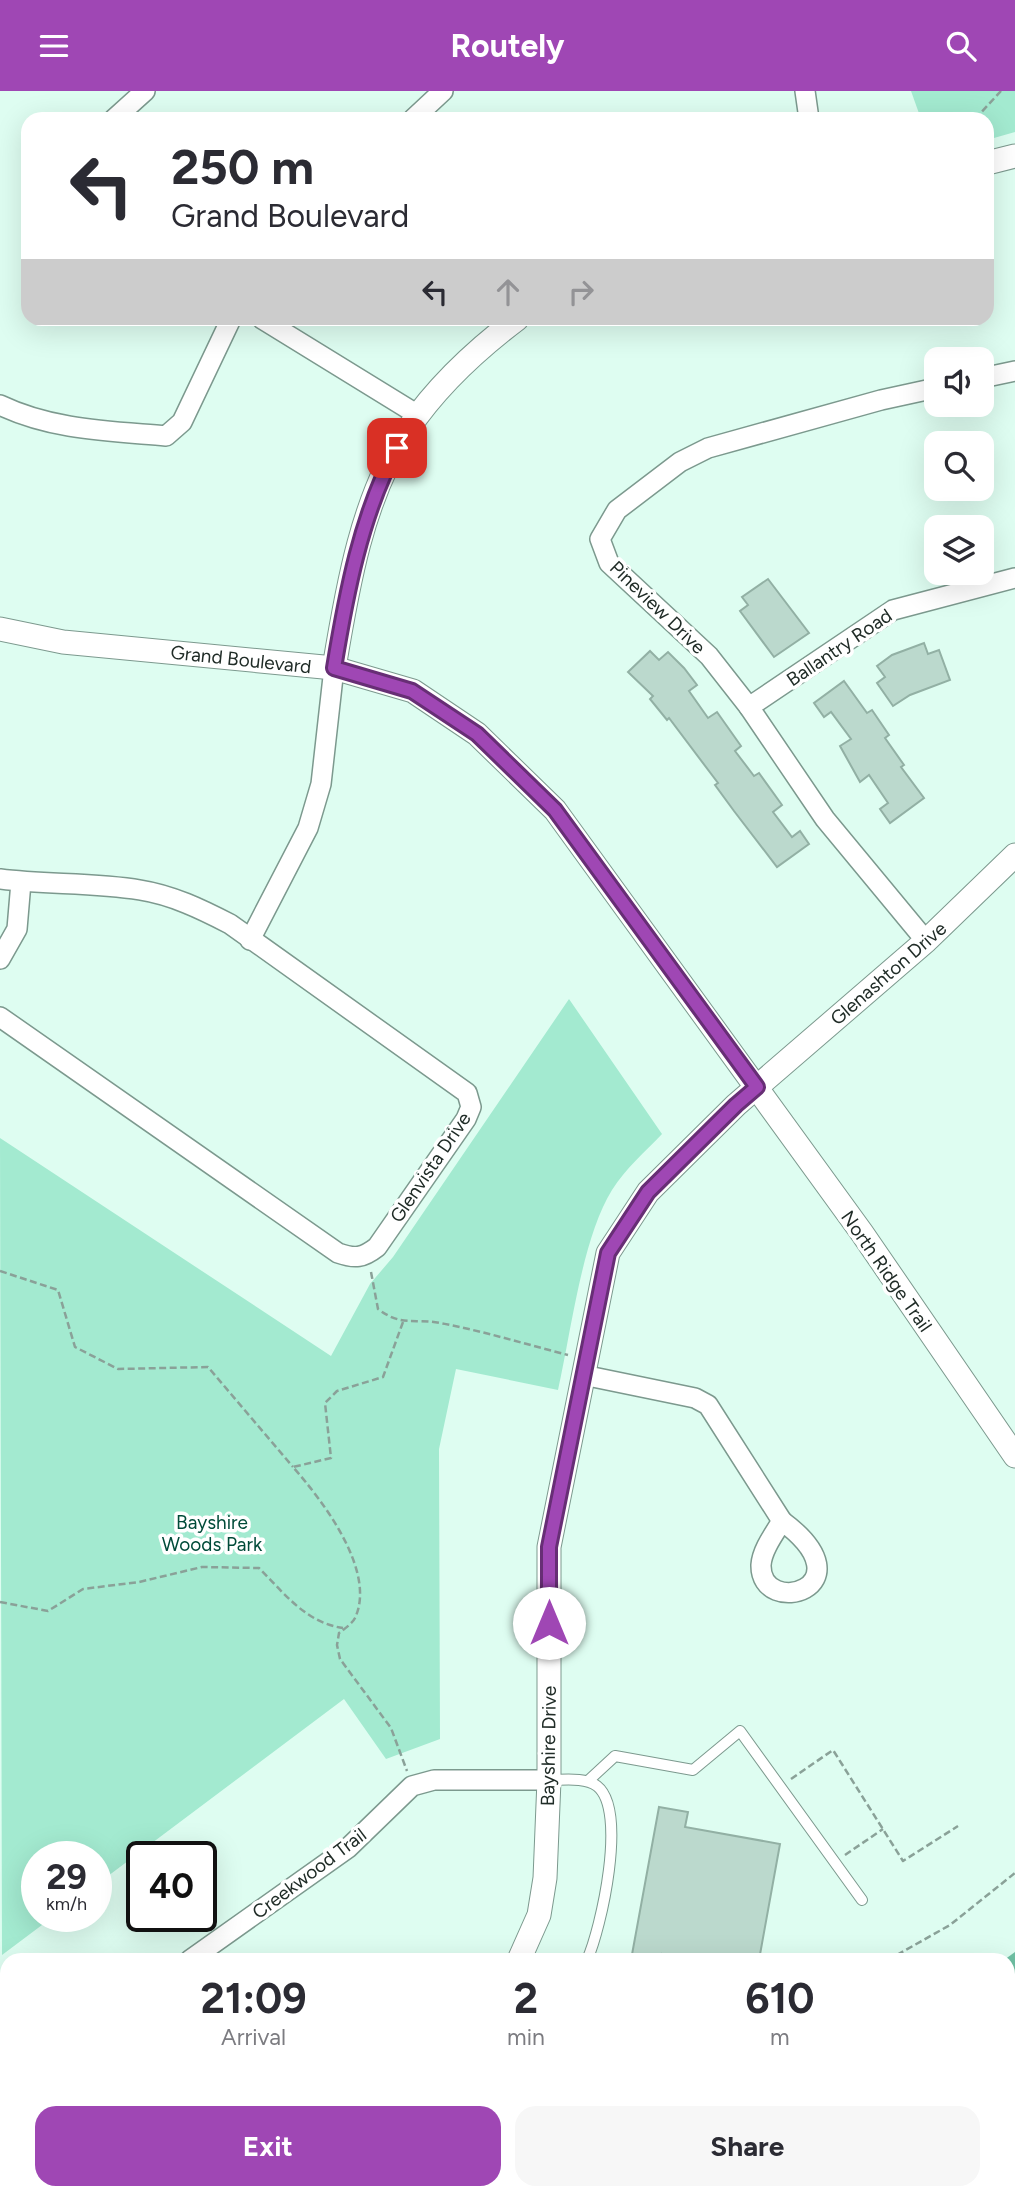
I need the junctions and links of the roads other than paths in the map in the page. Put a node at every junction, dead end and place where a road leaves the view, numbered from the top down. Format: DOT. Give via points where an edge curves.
graph roads {
  1 [pos="145,91"];
  2 [pos="443,91"];
  3 [pos="805,91"];
  4 [pos="122,112"];
  5 [pos="420,112"];
  6 [pos="808,112"];
  7 [pos="1015,156"];
  8 [pos="994,161"];
  9 [pos="228,326"];
  10 [pos="273,326"];
  11 [pos="507,326"];
  12 [pos="1015,371"];
  13 [pos="994,375"];
  14 [pos="924,391"];
  15 [pos="0,405"];
  16 [pos="418,415"];
  17 [pos="1015,578"];
  18 [pos="0,629"];
  19 [pos="334,668"];
  20 [pos="749,707"];
  21 [pos="1015,855"];
  22 [pos="0,879"];
  23 [pos="21,882"];
  24 [pos="250,940"];
  25 [pos="926,941"];
  26 [pos="0,958"];
  27 [pos="0,1017"];
  28 [pos="757,1087"];
  29 [pos="583,1375"];
  30 [pos="1015,1456"];
  31 [pos="782,1521"];
  32 [pos="549,1780"];
  33 [pos="588,1781"];
  34 [pos="862,1900"];
  35 [pos="200,1953"];
  36 [pos="523,1953"];
  37 [pos="590,1953"];
  1 -- 4 [label="street"];
  2 -- 5 [label="street"];
  3 -- 6 [label="street"];
  7 -- 8 [label="street"];
  9 -- 15 [label="street" via="182,422 166,436 75,428 25,417"];
  10 -- 16 [label="street"];
  11 -- 16 [label="street" via="435,392"];
  12 -- 13 [label="street"];
  14 -- 20 [label="street, Pineview Drive" via="708,448 680,462 617,510 600,539 609,563 709,656"];
  16 -- 19 [label="street" via="387,467 364,528"];
  17 -- 20 [label="street, Ballantry Road" via="893,610"];
  18 -- 19 [label="street, Grand Boulevard" via="63,642"];
  19 -- 24 [label="street" via="321,784 307,828"];
  19 -- 28 [label="street, Grand Boulevard" via="412,691 477,734 555,810"];
  20 -- 25 [label="street, Pineview Drive" via="825,819"];
  21 -- 25 [label="street, Glenashton Drive"];
  22 -- 23 [label="street, Glenvista Drive"];
  23 -- 24 [label="street, Glenvista Drive" via="139,890 179,899 230,924"];
  23 -- 26 [label="street" via="16,929"];
  24 -- 27 [label="street, Glenvista Drive" via="467,1093 470,1100 466,1119 377,1247 366,1255 353,1258 338,1253"];
  25 -- 28 [label="street, Glenashton Drive"];
  28 -- 29 [label="street, Bayshire Drive" via="648,1192 608,1253"];
  28 -- 30 [label="street, North Ridge Trail"];
  29 -- 31 [label="street" via="695,1398 708,1405"];
  29 -- 32 [label="street, Bayshire Drive" via="549,1547"];
  32 -- 33 [label="lane"];
  32 -- 35 [label="street, Creekwood Trail" via="434,1780 412,1786 348,1848"];
  32 -- 36 [label="street, Bayshire Drive" via="545,1878 539,1915"];
  33 -- 34 [label="lane" via="615,1756 693,1770 740,1731"];
  33 -- 37 [label="lane" via="600,1788 612,1817 609,1877"];
}
